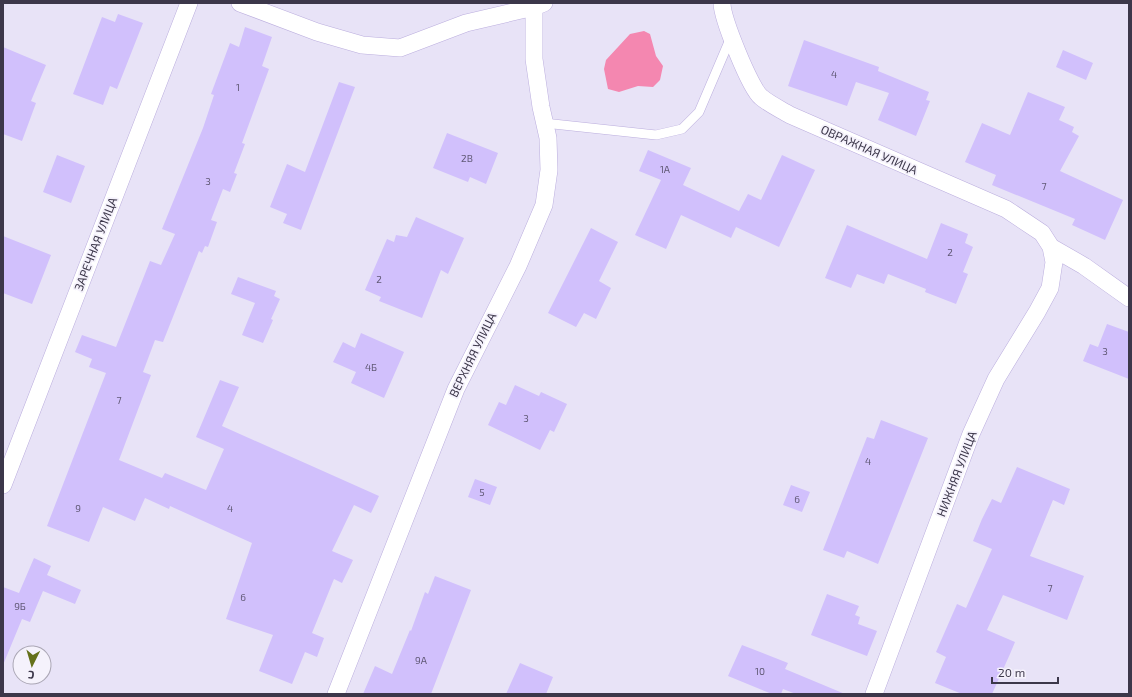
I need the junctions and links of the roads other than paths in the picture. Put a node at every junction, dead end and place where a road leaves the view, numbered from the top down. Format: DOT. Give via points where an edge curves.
graph roads {
  1 [pos="189,3"];
  2 [pos="240,3"];
  3 [pos="539,5"];
  4 [pos="718,6"];
  5 [pos="731,37"];
  6 [pos="544,123"];
  7 [pos="1052,254"];
  8 [pos="1129,298"];
  9 [pos="3,485"];
  10 [pos="336,694"];
  11 [pos="874,694"];
  1 -- 9 [label="street, ЗАРЕЧНАЯ УЛИЦА"];
  2 -- 3 [label="street" via="362,45 400,48 466,23"];
  3 -- 6 [label="street, ВЕРХНЯЯ УЛИЦА" via="534,59"];
  4 -- 5 [label="street, ОВРАЖНАЯ УЛИЦА"];
  5 -- 6 [label="lane" via="699,112 682,129 656,135"];
  5 -- 7 [label="street, ОВРАЖНАЯ УЛИЦА" via="760,97 790,115 1006,210 1042,233"];
  6 -- 10 [label="street, ВЕРХНЯЯ УЛИЦА" via="548,138 549,170 544,205 518,266 456,388"];
  7 -- 8 [label="street" via="1084,266"];
  7 -- 11 [label="street, НИЖНЯЯ УЛИЦА" via="1050,288 996,379 971,434"];
}
